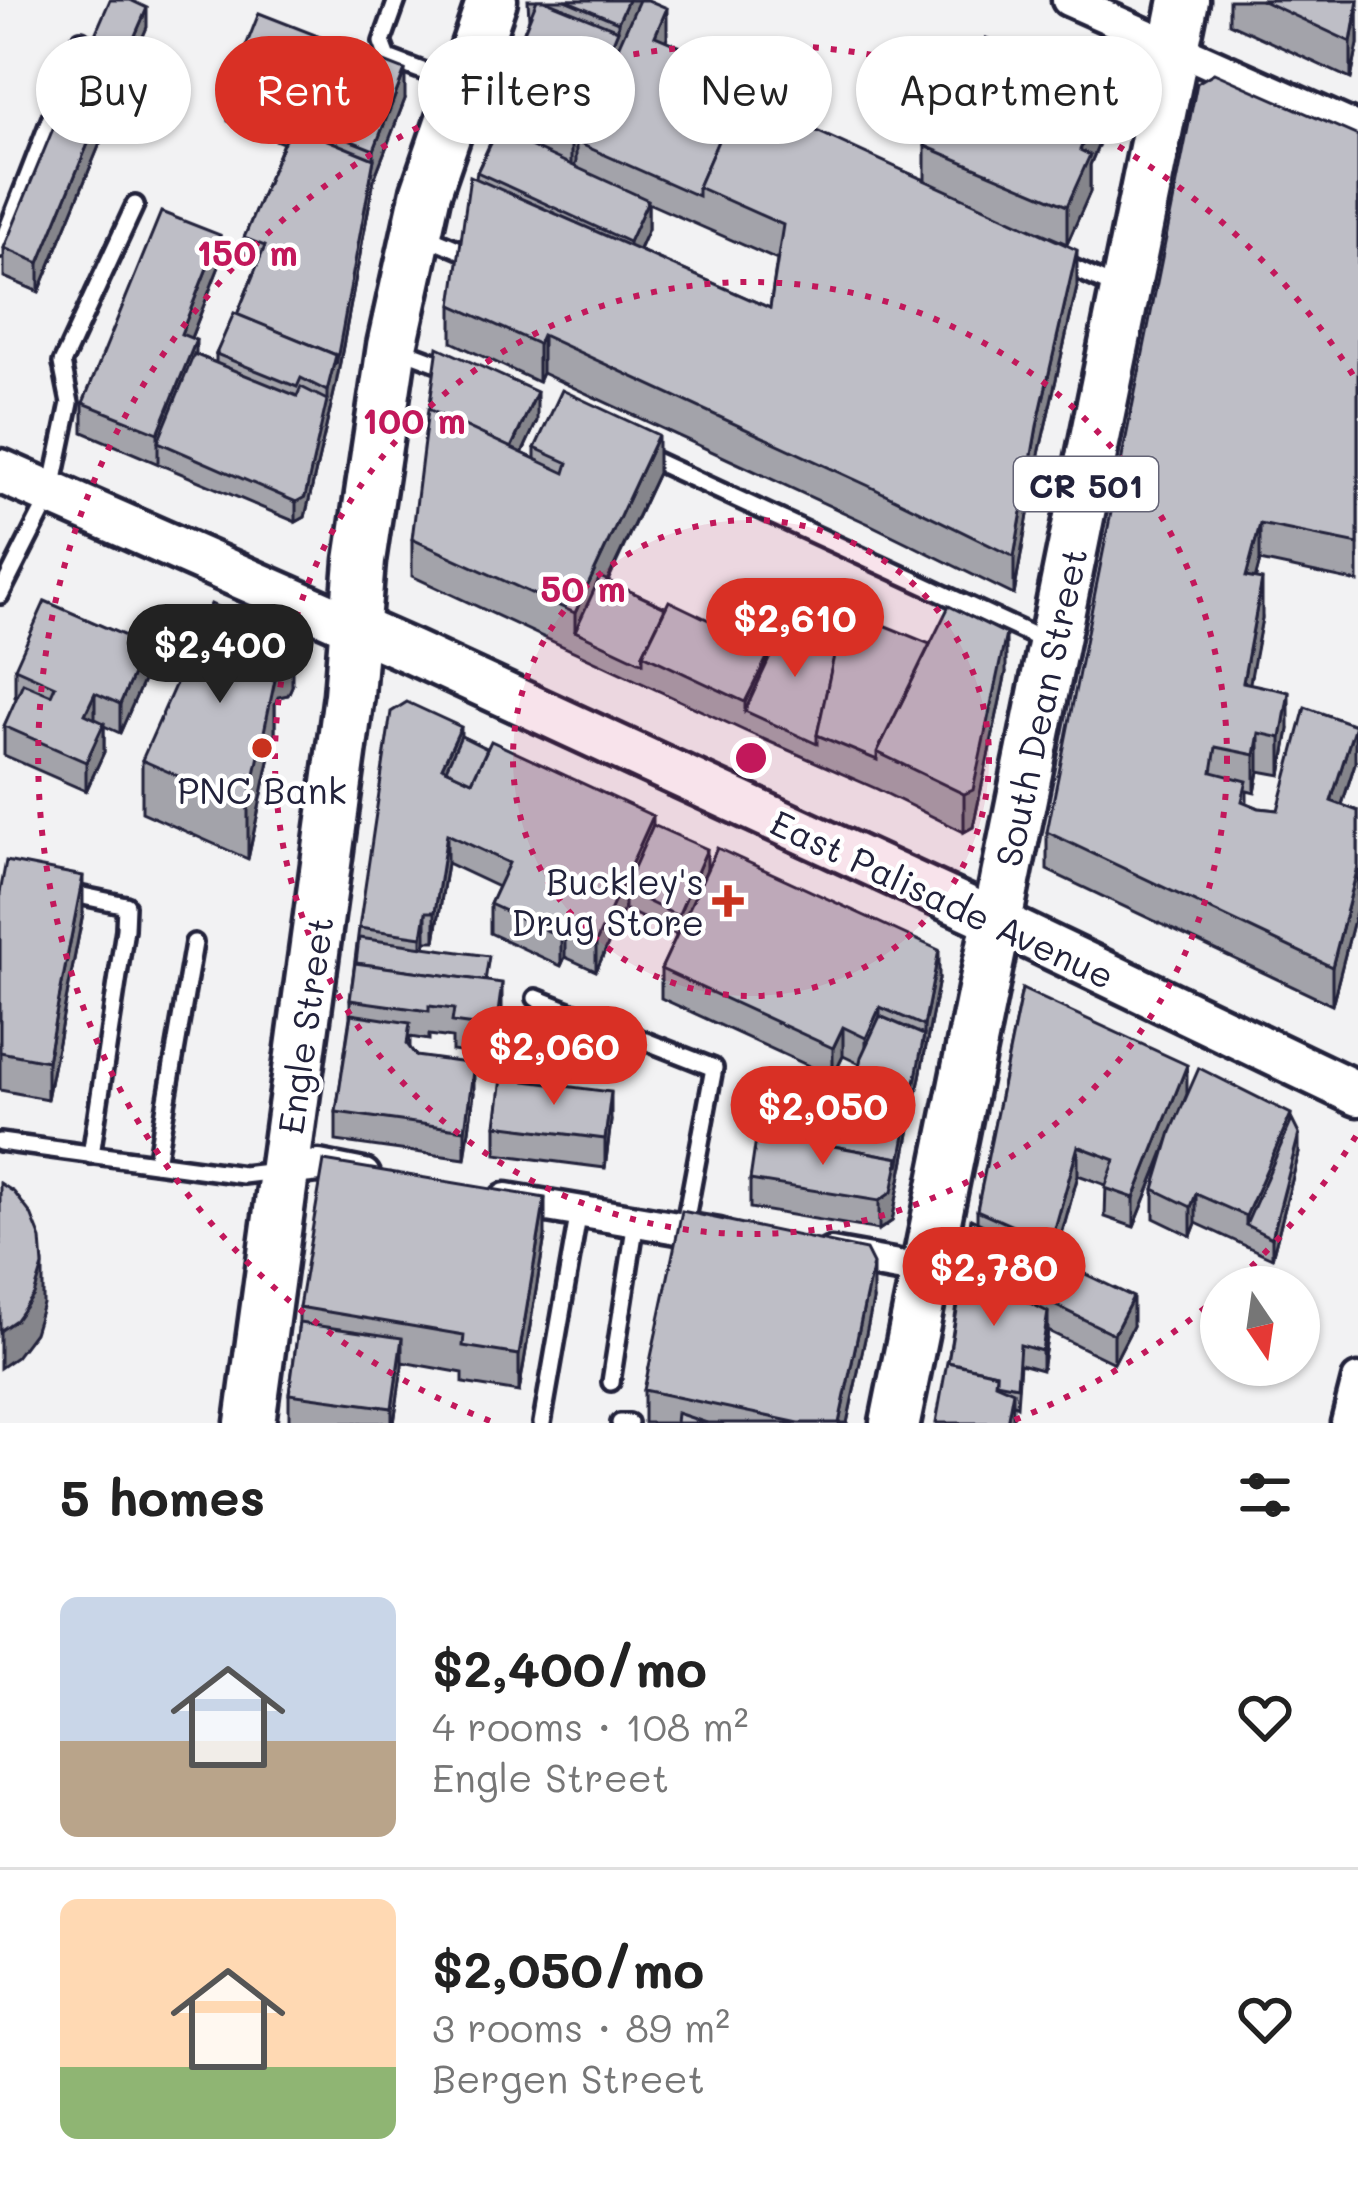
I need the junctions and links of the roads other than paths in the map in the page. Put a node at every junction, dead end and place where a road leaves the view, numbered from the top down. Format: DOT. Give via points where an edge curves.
graph roads {
  1 [pos="397,0"];
  2 [pos="491,0"];
  3 [pos="1068,0"];
  4 [pos="1184,0"];
  5 [pos="479,36"];
  6 [pos="1174,48"];
  7 [pos="418,69"];
  8 [pos="1358,129"];
  9 [pos="41,144"];
  10 [pos="442,144"];
  11 [pos="135,205"];
  12 [pos="416,232"];
  13 [pos="0,249"];
  14 [pos="1042,254"];
  15 [pos="499,266"];
  16 [pos="1125,292"];
  17 [pos="392,346"];
  18 [pos="465,374"];
  19 [pos="634,452"];
  20 [pos="0,472"];
  21 [pos="51,494"];
  22 [pos="0,595"];
  23 [pos="356,627"];
  24 [pos="1053,645"];
  25 [pos="42,886"];
  26 [pos="996,921"];
  27 [pos="194,943"];
  28 [pos="536,998"];
  29 [pos="1358,1094"];
  30 [pos="0,1142"];
  31 [pos="91,1155"];
  32 [pos="156,1163"];
  33 [pos="284,1170"];
  34 [pos="403,1181"];
  35 [pos="469,1192"];
  36 [pos="579,1211"];
  37 [pos="636,1221"];
  38 [pos="684,1229"];
  39 [pos="752,1241"];
  40 [pos="798,1249"];
  41 [pos="926,1271"];
  42 [pos="611,1382"];
  43 [pos="250,1423"];
  44 [pos="542,1423"];
  45 [pos="620,1423"];
  46 [pos="629,1423"];
  47 [pos="896,1423"];
  1 -- 7 [label="lane" via="382,42 388,58"];
  2 -- 5 [label="main road, Engle Street"];
  3 -- 6 [label="street"];
  4 -- 6 [label="main road, South Dean Street / CR 501"];
  6 -- 8 [label="street"];
  6 -- 16 [label="main road, South Dean Street / CR 501"];
  9 -- 13 [label="lane"];
  10 -- 12 [label="main road, Engle Street"];
  11 -- 21 [label="lane" via="62,363 70,403"];
  12 -- 15 [label="lane"];
  12 -- 17 [label="main road, Engle Street"];
  14 -- 16 [label="lane"];
  16 -- 24 [label="main road, South Dean Street / CR 501"];
  17 -- 18 [label="lane"];
  17 -- 23 [label="main road, Engle Street"];
  19 -- 24 [label="lane"];
  20 -- 21 [label="main road, East Palisade Avenue"];
  21 -- 22 [label="lane"];
  21 -- 23 [label="main road, East Palisade Avenue"];
  23 -- 26 [label="main road, East Palisade Avenue"];
  23 -- 33 [label="main road, Engle Street"];
  24 -- 26 [label="main road, South Dean Street / CR 501"];
  25 -- 31 [label="lane" via="126,905"];
  26 -- 29 [label="main road, East Palisade Avenue"];
  26 -- 41 [label="main road, CR 501"];
  27 -- 32 [label="lane"];
  28 -- 38 [label="lane" via="714,1068"];
  30 -- 31 [label="lane"];
  31 -- 32 [label="lane"];
  32 -- 33 [label="lane" via="243,1175"];
  33 -- 34 [label="street" via="319,1166"];
  33 -- 43 [label="main road, Engle Street"];
  35 -- 36 [label="street"];
  36 -- 37 [label="street"];
  36 -- 44 [label="lane"];
  37 -- 38 [label="street"];
  37 -- 42 [label="lane"];
  38 -- 39 [label="street"];
  40 -- 41 [label="street"];
  41 -- 47 [label="main road, CR 501"];
  45 -- 46 [label="lane"];
}
